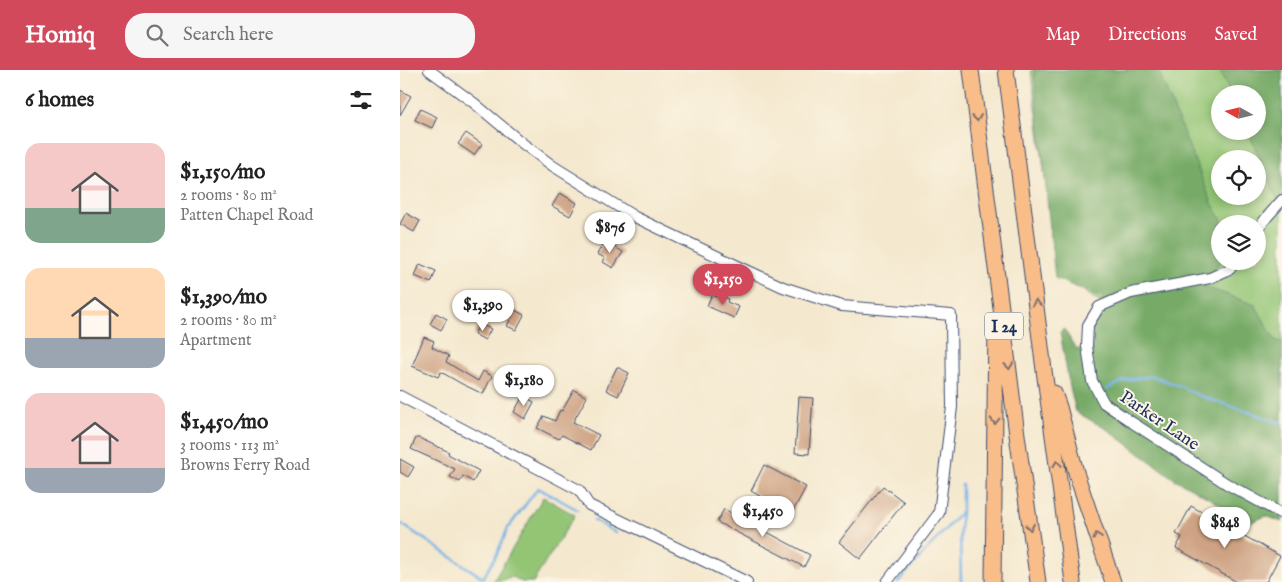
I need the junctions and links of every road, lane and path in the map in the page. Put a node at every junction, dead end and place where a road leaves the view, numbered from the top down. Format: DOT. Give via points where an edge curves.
graph roads {
  1 [pos="429,70"];
  2 [pos="970,70"];
  3 [pos="1006,70"];
  4 [pos="1282,200"];
  5 [pos="1266,218"];
  6 [pos="996,268"];
  7 [pos="1228,270"];
  8 [pos="1044,370"];
  9 [pos="400,396"];
  10 [pos="1282,514"];
  11 [pos="747,582"];
  12 [pos="887,582"];
  13 [pos="993,582"];
  14 [pos="1038,582"];
  15 [pos="1073,582"];
  16 [pos="1113,582"];
  1 -- 12 [label="street" via="522,144 635,217 783,287 842,306 951,315 952,407 939,513"];
  2 -- 6 [label="highway, I 24, one-way"];
  8 -- 3 [label="highway, I 24, one-way"];
  4 -- 5 [label="street"];
  6 -- 13 [label="highway, one-way"];
  6 -- 14 [label="highway, I 24, one-way"];
  7 -- 10 [label="street, Parker Lane" via="1210,278 1131,293 1099,307 1088,325 1092,381 1104,402 1133,423 1227,484"];
  15 -- 8 [label="highway, I 24, one-way"];
  16 -- 8 [label="highway, one-way" via="1077,476 1059,407"];
  9 -- 11 [label="street" via="578,490 589,505"];
}
